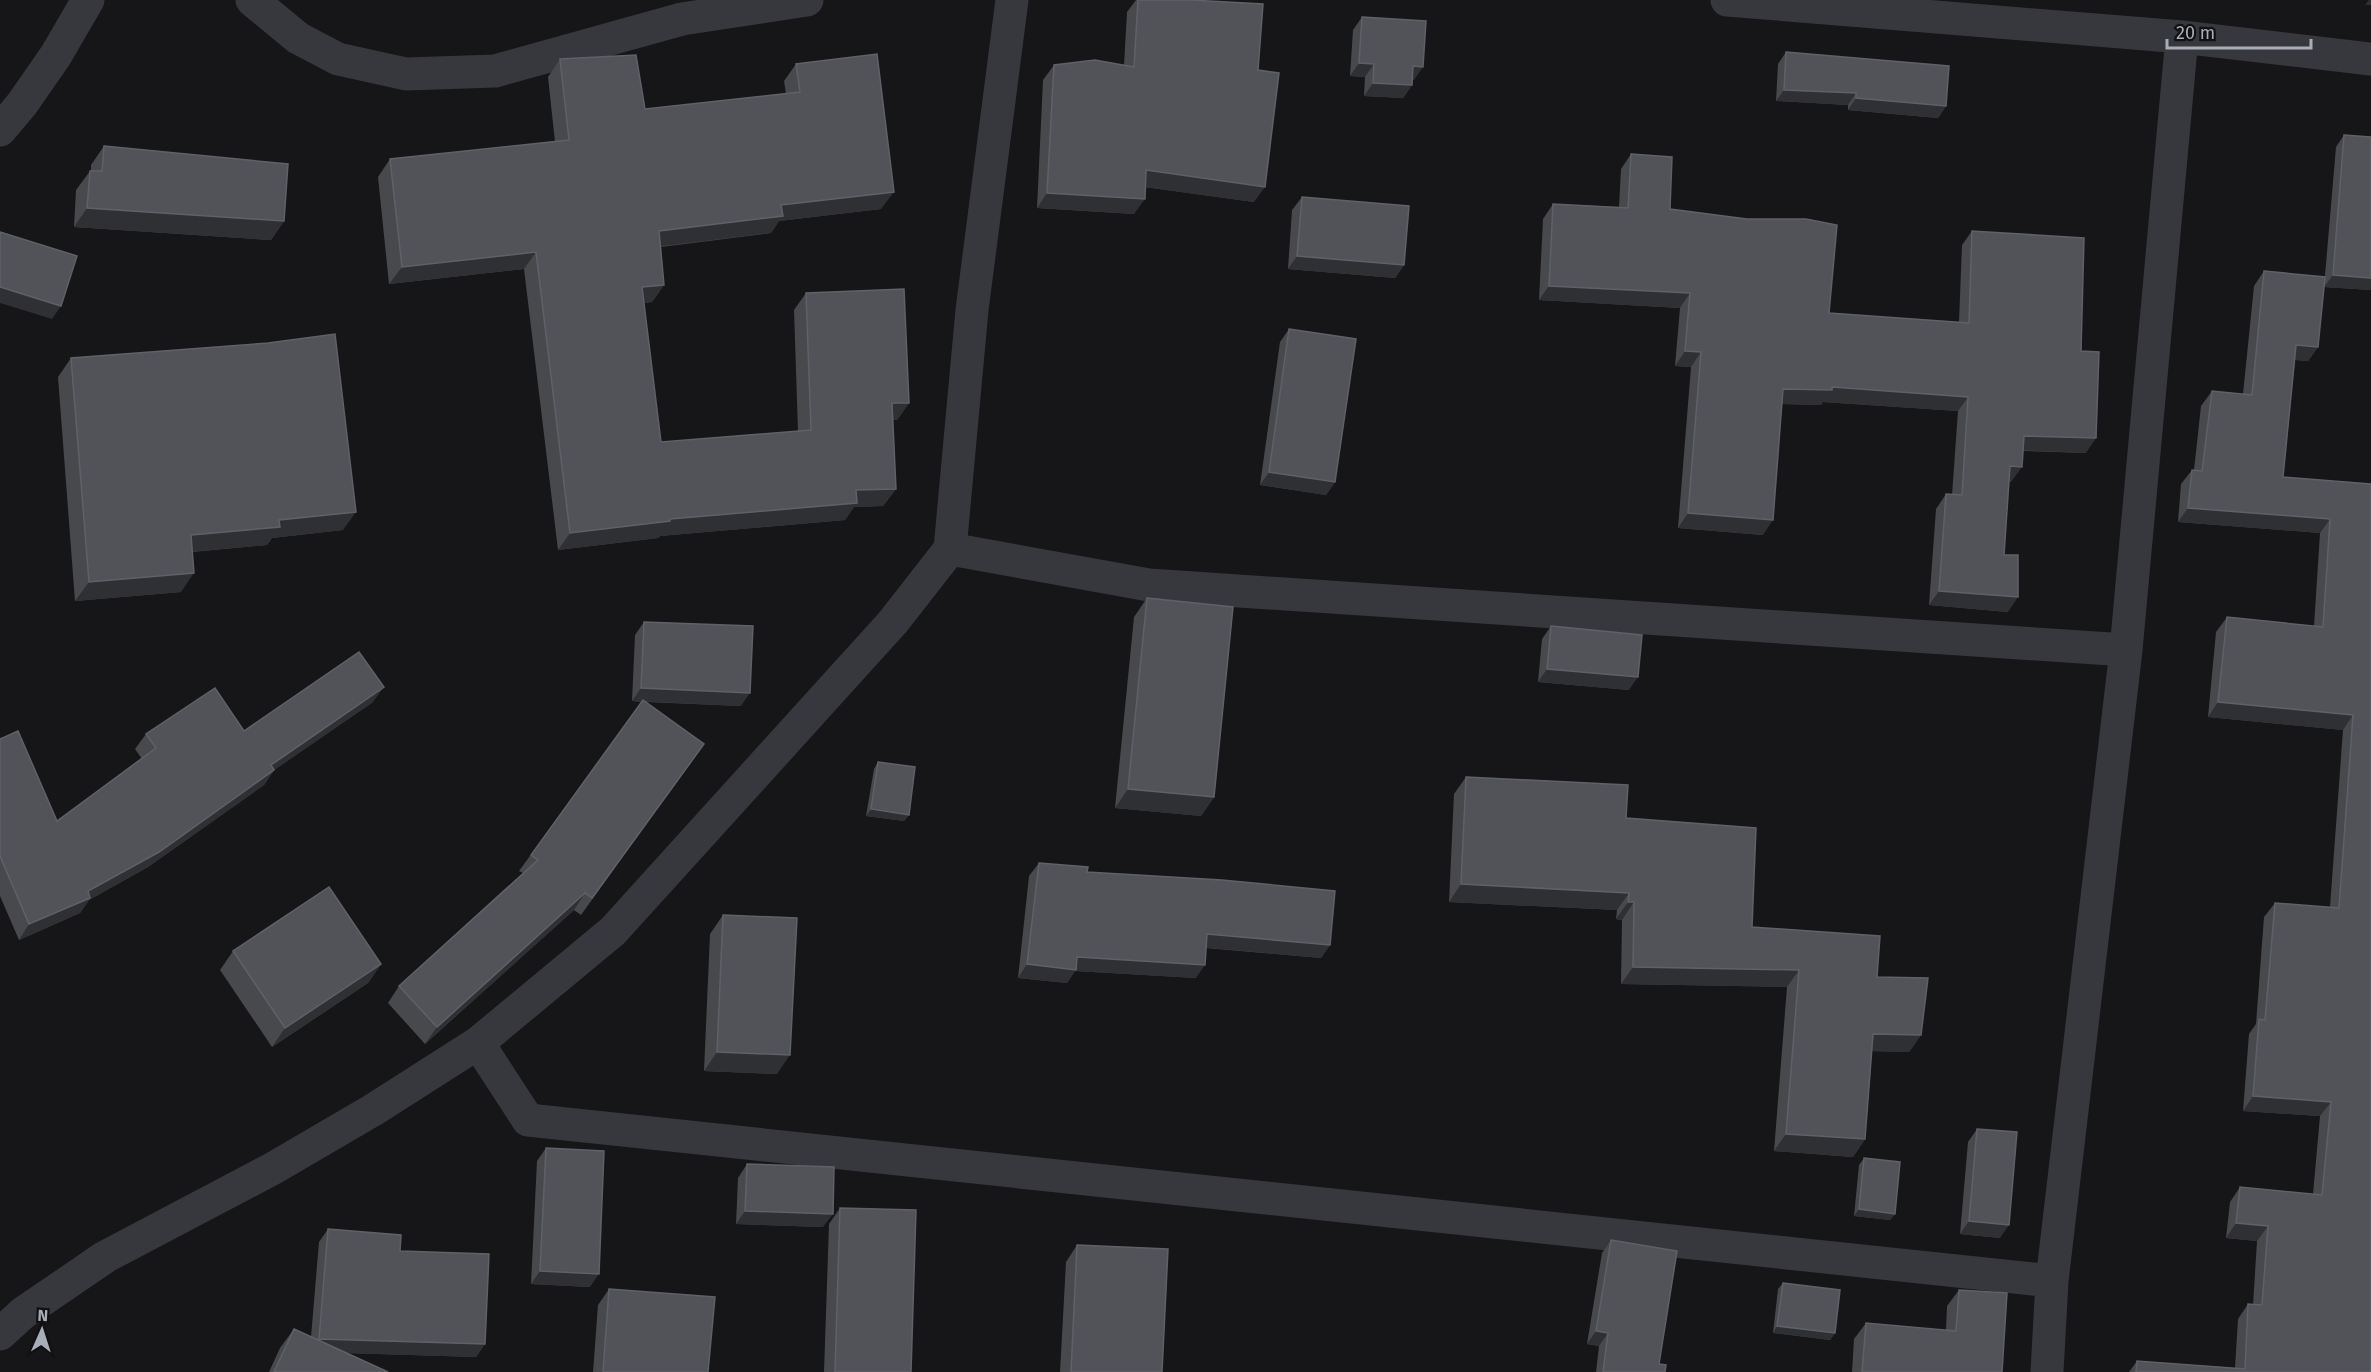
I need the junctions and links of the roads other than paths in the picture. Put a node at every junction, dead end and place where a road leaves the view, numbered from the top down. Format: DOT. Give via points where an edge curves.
graph roads {
  1 [pos="88,0"];
  2 [pos="252,0"];
  3 [pos="807,0"];
  4 [pos="1012,0"];
  5 [pos="1727,0"];
  6 [pos="2182,38"];
  7 [pos="2371,59"];
  8 [pos="0,130"];
  9 [pos="950,549"];
  10 [pos="2126,650"];
  11 [pos="478,1043"];
  12 [pos="2052,1281"];
  13 [pos="0,1334"];
  14 [pos="2047,1372"];
  1 -- 8 [label="street" via="56,55"];
  2 -- 3 [label="street" via="298,38 338,59 406,74 495,71 682,19"];
  4 -- 9 [label="street" via="972,310"];
  5 -- 6 [label="street"];
  6 -- 7 [label="street"];
  6 -- 10 [label="street"];
  9 -- 10 [label="street" via="1149,585"];
  9 -- 11 [label="street" via="893,622 613,931"];
  10 -- 12 [label="street"];
  11 -- 12 [label="street" via="528,1120"];
  11 -- 13 [label="street" via="272,1169 105,1257 23,1313"];
  12 -- 14 [label="street"];
}
